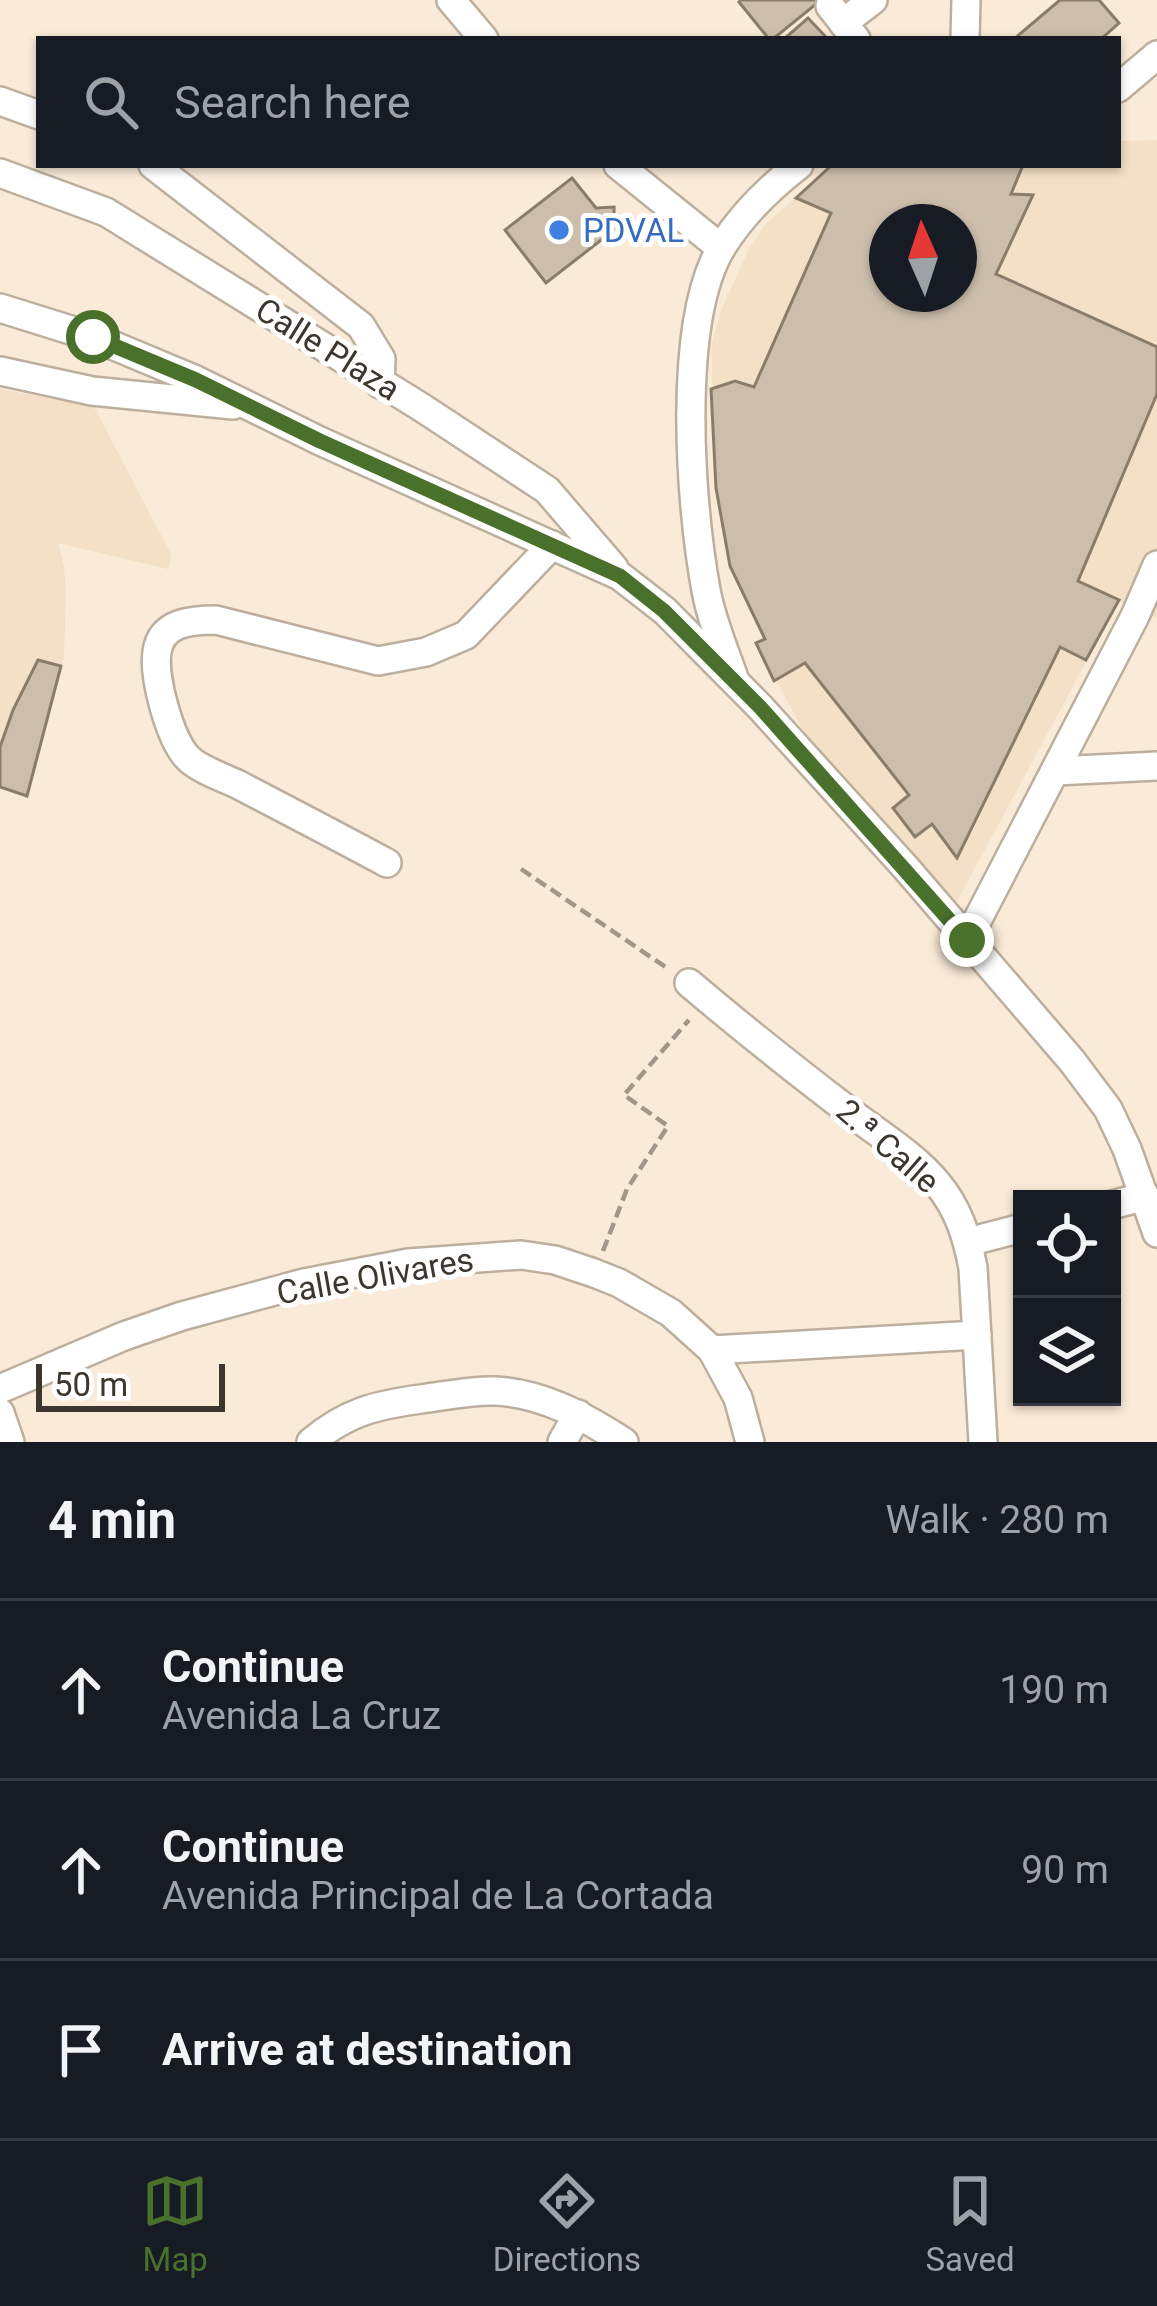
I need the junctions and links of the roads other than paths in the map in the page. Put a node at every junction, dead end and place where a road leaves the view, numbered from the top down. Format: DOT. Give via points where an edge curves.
graph roads {
  1 [pos="452,0"];
  2 [pos="873,0"];
  3 [pos="966,0"];
  4 [pos="843,23"];
  5 [pos="482,36"];
  6 [pos="964,36"];
  7 [pos="1157,55"];
  8 [pos="1121,85"];
  9 [pos="0,101"];
  10 [pos="36,114"];
  11 [pos="157,168"];
  12 [pos="622,168"];
  13 [pos="795,168"];
  14 [pos="0,173"];
  15 [pos="721,248"];
  16 [pos="0,308"];
  17 [pos="0,371"];
  18 [pos="380,383"];
  19 [pos="250,407"];
  20 [pos="551,545"];
  21 [pos="1157,565"];
  22 [pos="620,576"];
  23 [pos="735,682"];
  24 [pos="1157,766"];
  25 [pos="1056,771"];
  26 [pos="387,862"];
  27 [pos="967,940"];
  28 [pos="698,991"];
  29 [pos="1145,1196"];
  30 [pos="1121,1202"];
  31 [pos="1013,1230"];
  32 [pos="1157,1233"];
  33 [pos="968,1242"];
  34 [pos="977,1335"];
  35 [pos="712,1350"];
  36 [pos="0,1388"];
  37 [pos="0,1413"];
  38 [pos="578,1414"];
  39 [pos="10,1442"];
  40 [pos="311,1442"];
  41 [pos="562,1442"];
  42 [pos="624,1442"];
  43 [pos="750,1442"];
  44 [pos="983,1442"];
  1 -- 5 [label="street"];
  2 -- 4 [label="street"];
  3 -- 6 [label="street"];
  7 -- 8 [label="street"];
  9 -- 10 [label="street"];
  11 -- 18 [label="street" via="361,326 381,359"];
  12 -- 15 [label="street"];
  13 -- 15 [label="street" via="760,195"];
  14 -- 18 [label="street, Calle Plaza" via="106,212"];
  15 -- 23 [label="street" via="702,299 692,449 707,595"];
  16 -- 19 [label="street" via="93,337"];
  17 -- 19 [label="street" via="92,391"];
  18 -- 22 [label="street, Calle Plaza" via="547,490"];
  19 -- 20 [label="street"];
  20 -- 22 [label="street"];
  20 -- 26 [label="street" via="466,635 426,652 379,661 215,620 178,624 158,644 166,720 188,758"];
  21 -- 25 [label="street"];
  22 -- 23 [label="street"];
  23 -- 27 [label="street"];
  24 -- 25 [label="street"];
  25 -- 27 [label="street"];
  27 -- 29 [label="street" via="1108,1108"];
  28 -- 33 [label="street, 2.ª Calle" via="937,1182"];
  29 -- 30 [label="street"];
  29 -- 32 [label="street"];
  31 -- 33 [label="street"];
  33 -- 34 [label="street, 2.ª Calle"];
  34 -- 35 [label="street"];
  34 -- 44 [label="street, 2.ª Calle"];
  35 -- 36 [label="street, Calle Olivares" via="671,1313 619,1283 555,1259 483,1256 304,1283 182,1316"];
  35 -- 43 [label="street, Calle Olivares"];
  37 -- 39 [label="street"];
  38 -- 40 [label="street" via="512,1394 473,1392 362,1410"];
  38 -- 41 [label="street"];
  38 -- 42 [label="street"];
}
